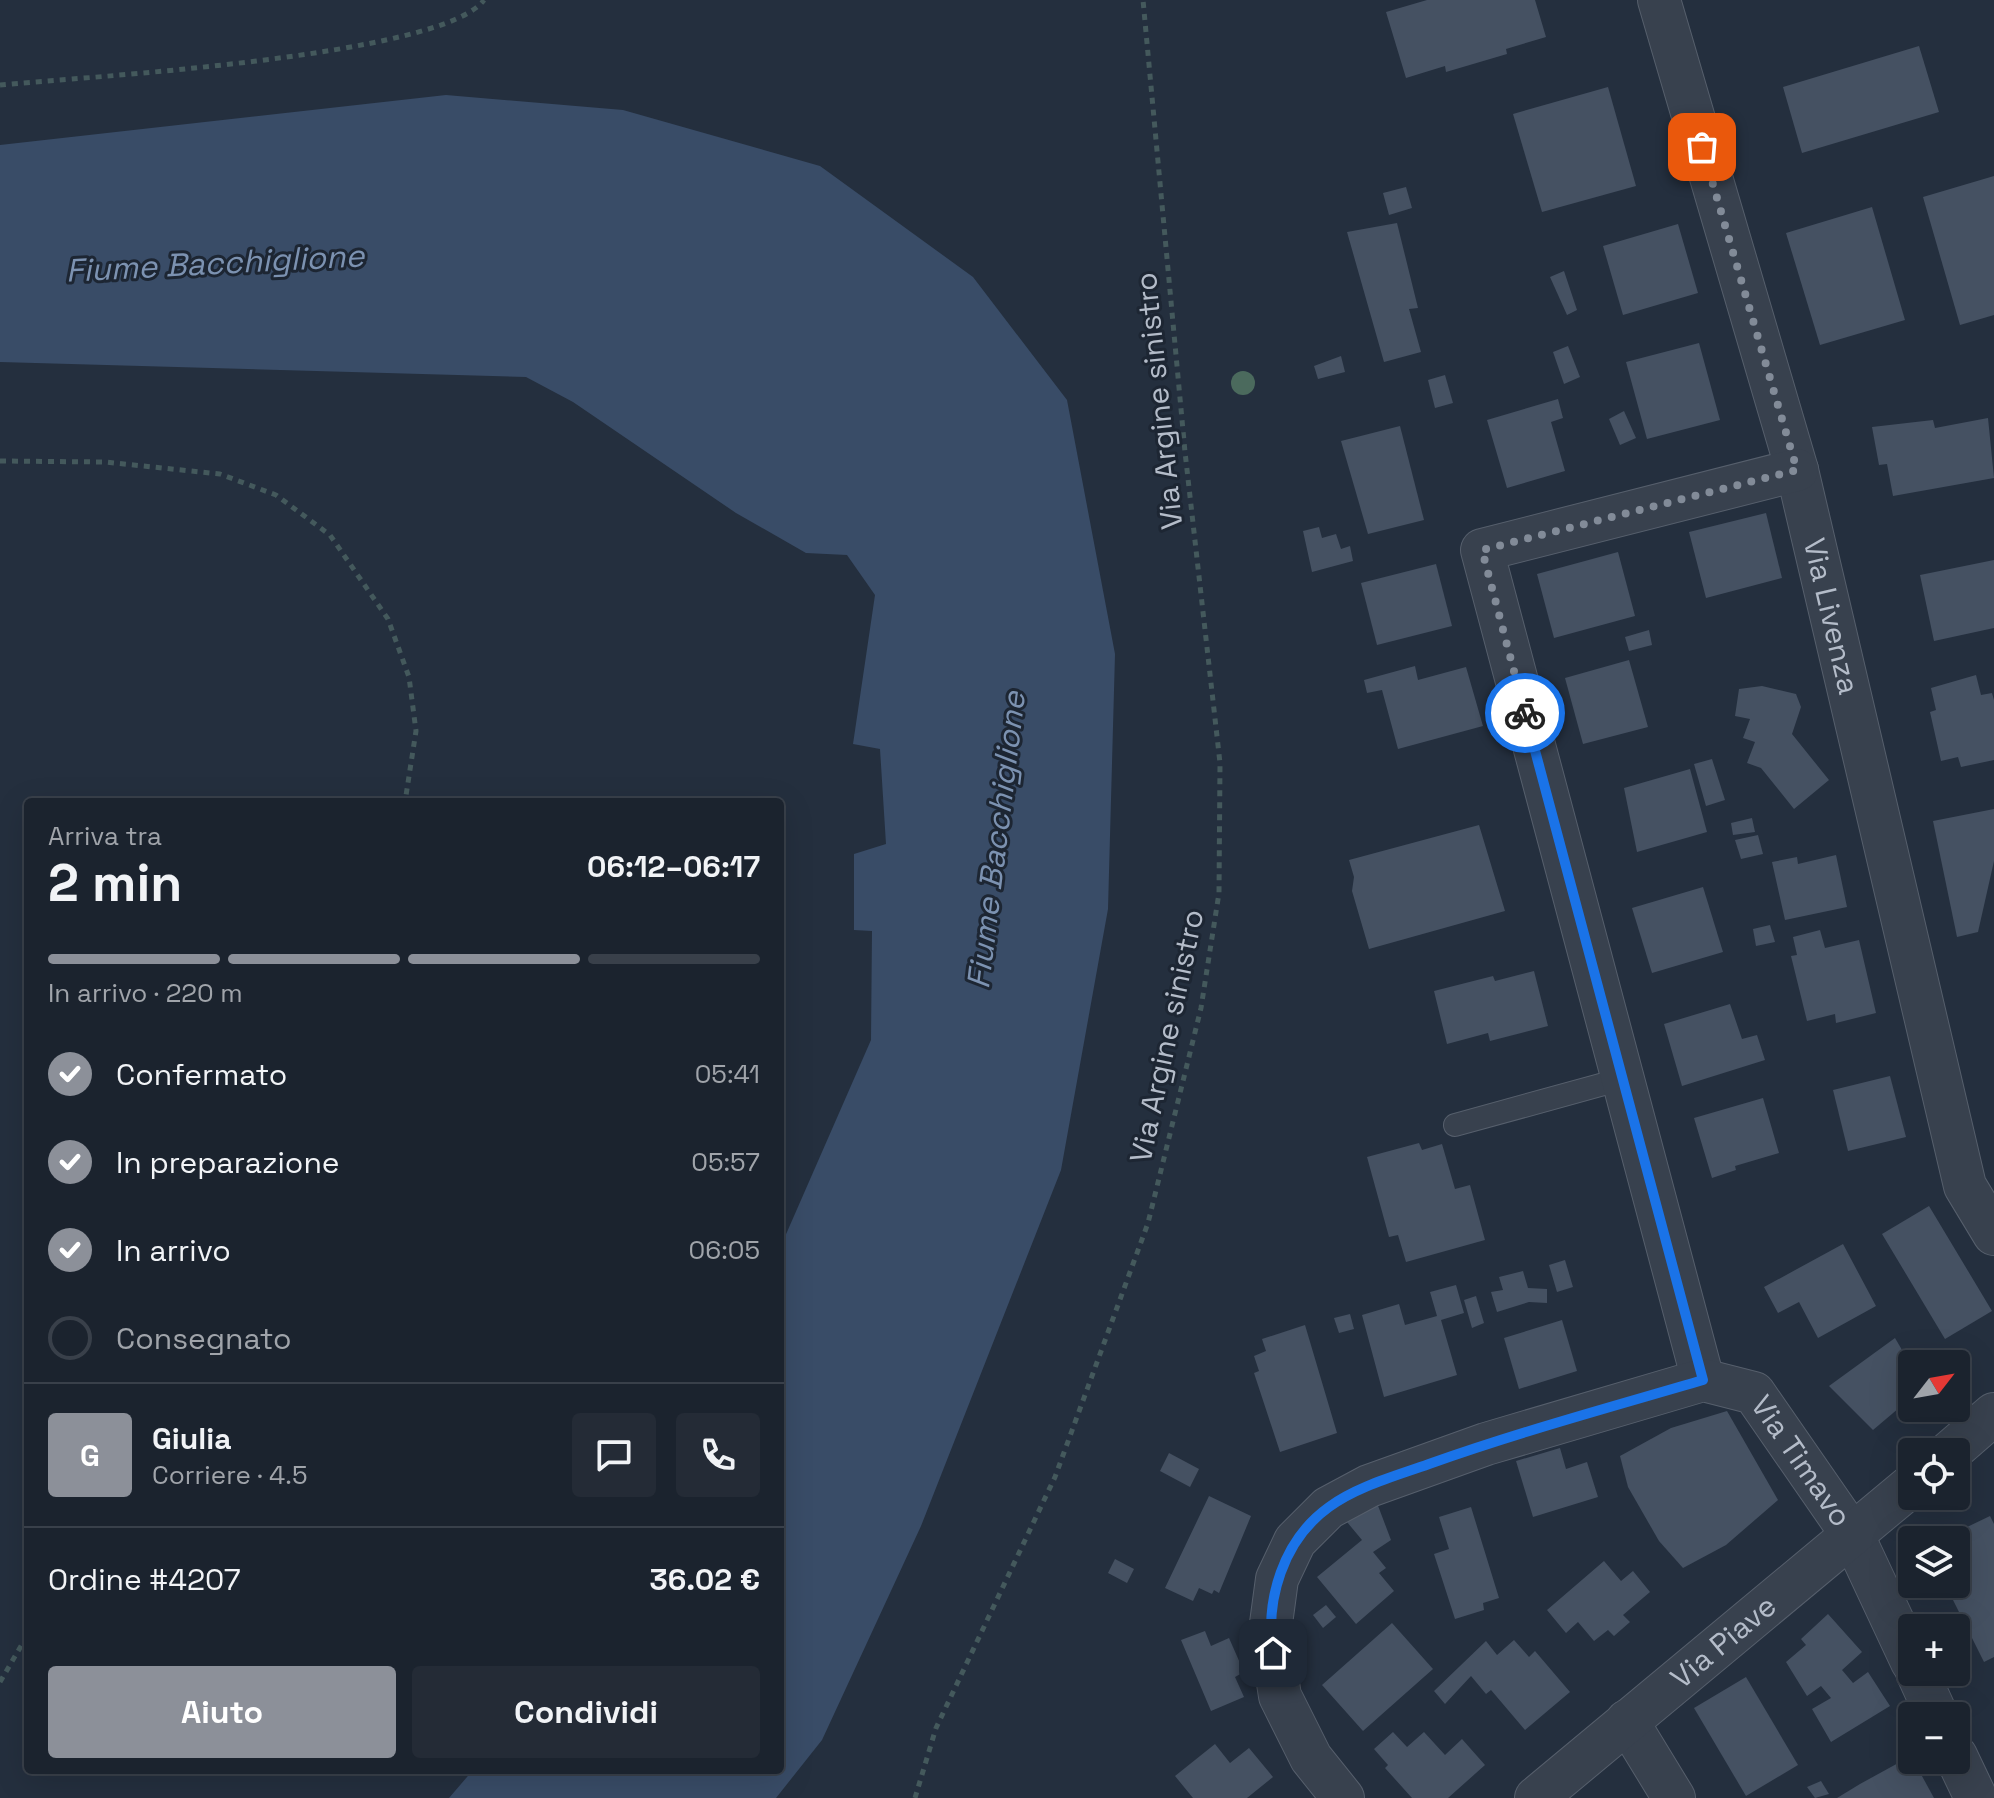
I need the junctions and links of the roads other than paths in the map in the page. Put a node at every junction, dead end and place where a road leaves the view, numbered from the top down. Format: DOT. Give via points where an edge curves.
graph roads {
  1 [pos="1659,0"];
  2 [pos="1797,470"];
  3 [pos="1622,1079"];
  4 [pos="1455,1125"];
  5 [pos="1994,1234"];
  6 [pos="1703,1380"];
  7 [pos="1994,1414"];
  8 [pos="1966,1438"];
  9 [pos="1898,1497"];
  10 [pos="1853,1536"];
  11 [pos="1898,1632"];
  12 [pos="1627,1721"];
  13 [pos="1965,1774"];
  14 [pos="1343,1798"];
  15 [pos="1536,1798"];
  16 [pos="1674,1798"];
  17 [pos="1976,1798"];
  1 -- 2 [label="street, Via Livenza"];
  2 -- 3 [label="street" via="1482,550"];
  2 -- 5 [label="street, Via Livenza" via="1965,1186"];
  3 -- 4 [label="lane"];
  3 -- 6 [label="street"];
  6 -- 10 [label="street, Via Timavo" via="1754,1393"];
  6 -- 14 [label="street" via="1486,1444 1369,1486 1328,1508 1295,1541 1277,1579 1270,1631 1280,1696 1311,1758"];
  7 -- 8 [label="street"];
  9 -- 10 [label="street, Via Piave"];
  10 -- 11 [label="street, Via Timavo"];
  10 -- 12 [label="street, Via Piave"];
  12 -- 15 [label="street, Via Piave"];
  12 -- 16 [label="street"];
  13 -- 17 [label="street"];
}
